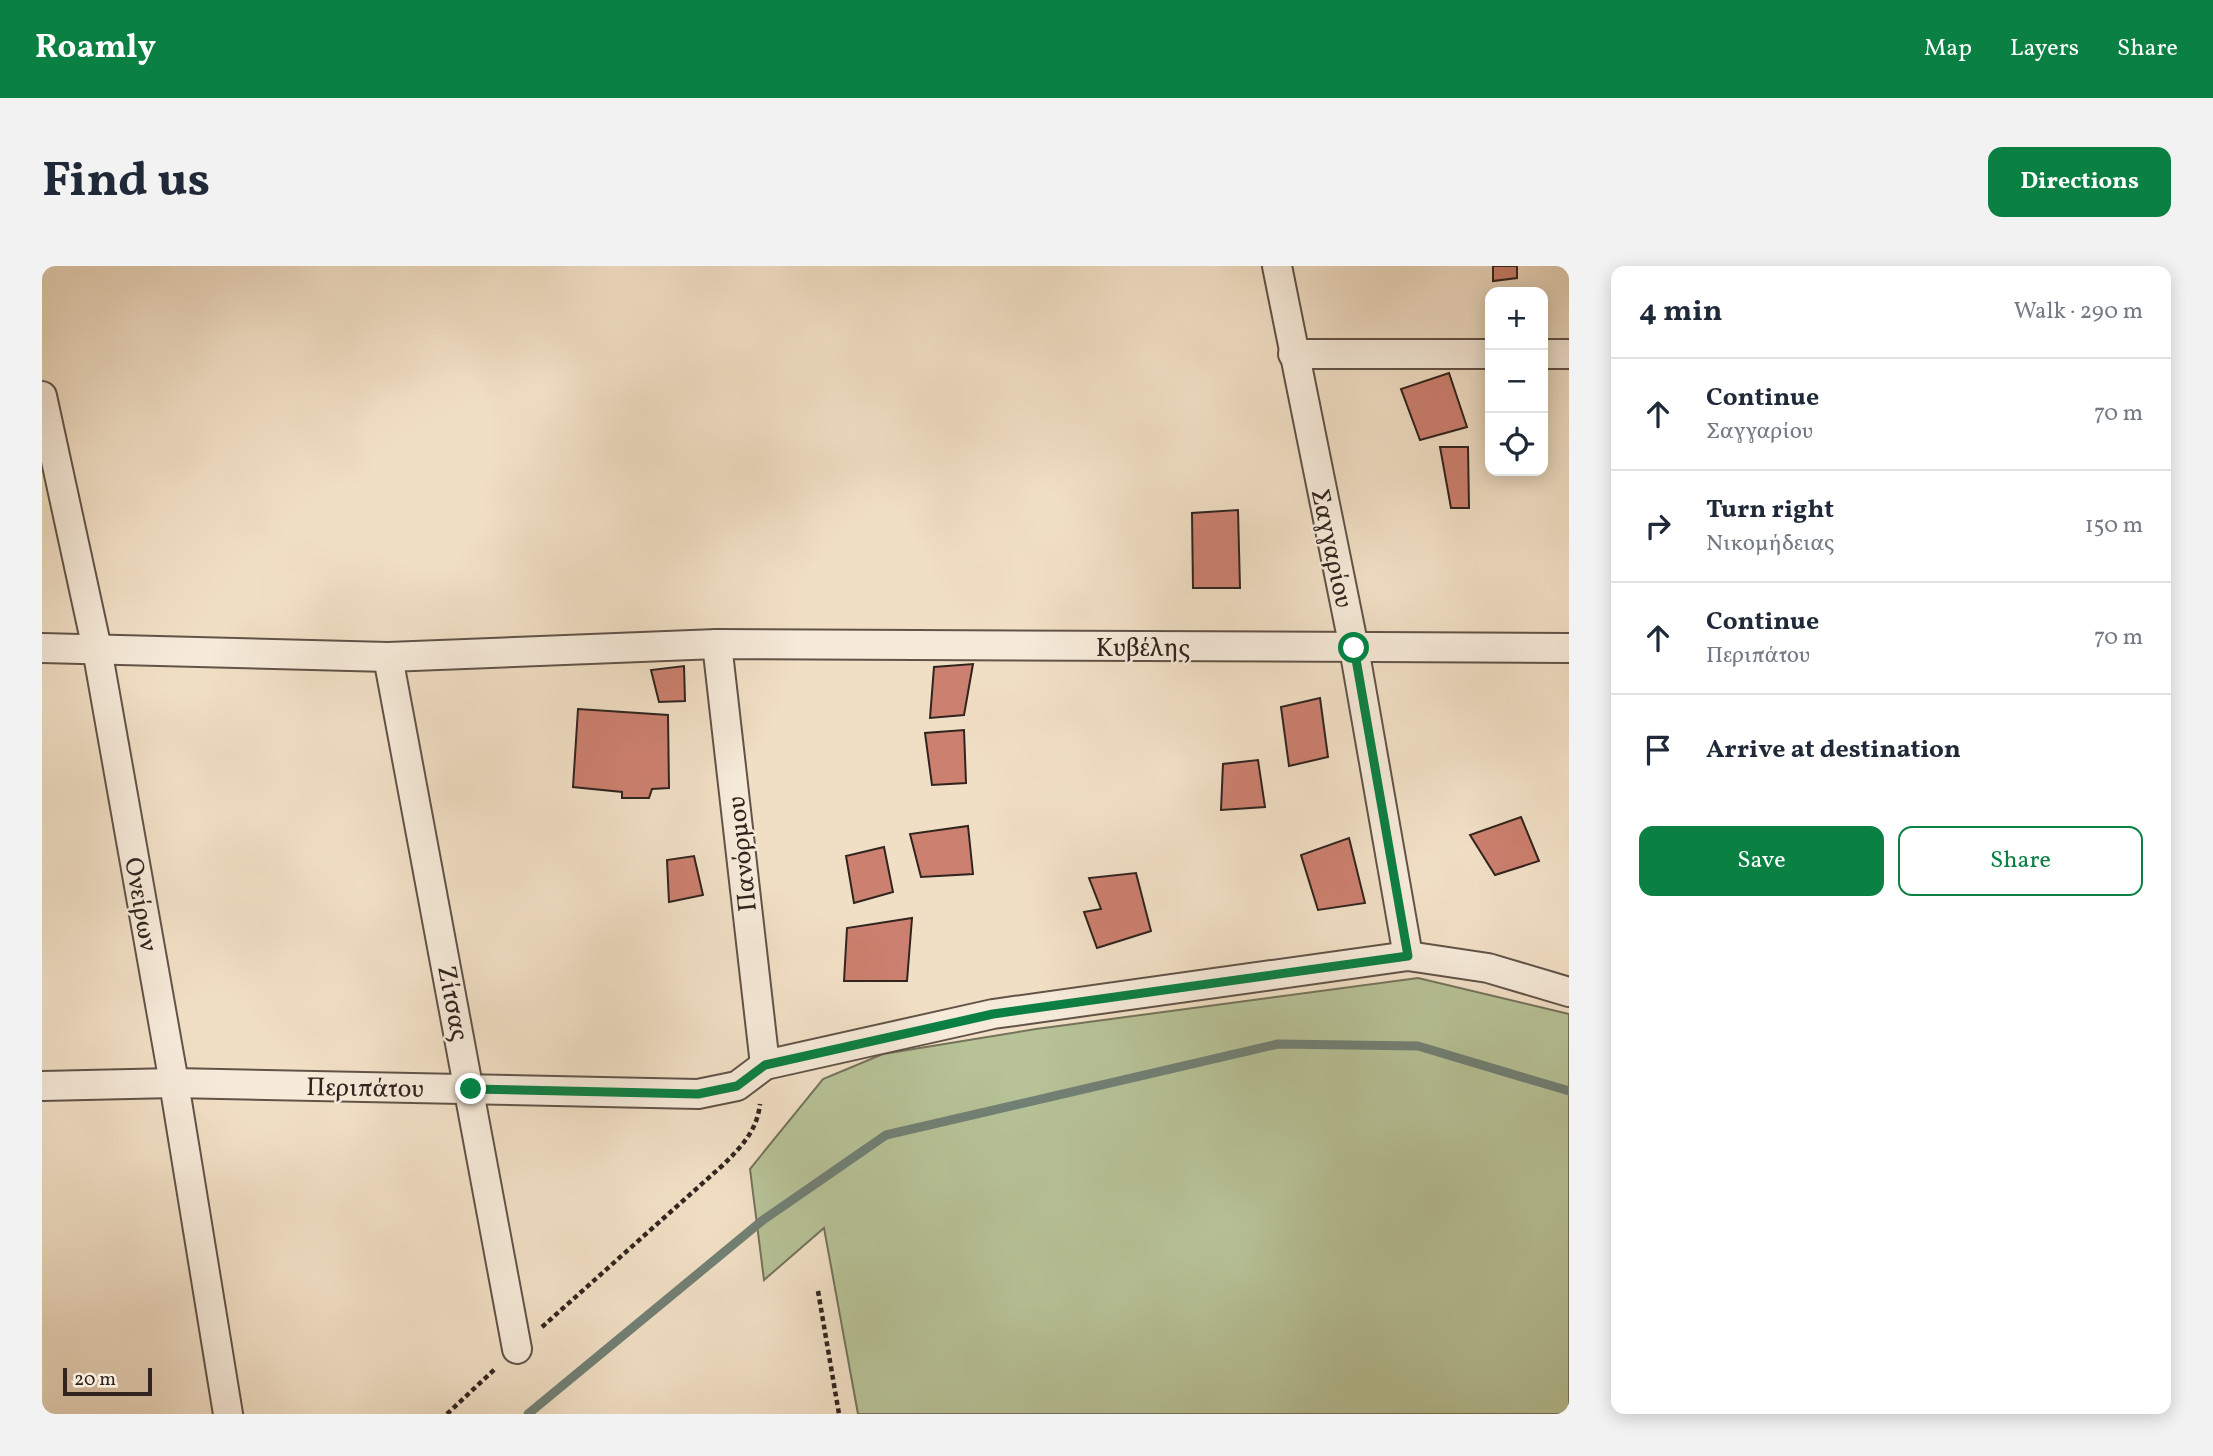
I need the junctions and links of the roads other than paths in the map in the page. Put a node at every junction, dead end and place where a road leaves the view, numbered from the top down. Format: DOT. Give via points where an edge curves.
graph roads {
  1 [pos="1278,266"];
  2 [pos="1293,354"];
  3 [pos="1485,354"];
  4 [pos="1548,354"];
  5 [pos="1569,355"];
  6 [pos="42,396"];
  7 [pos="716,644"];
  8 [pos="42,648"];
  9 [pos="1354,648"];
  10 [pos="1569,648"];
  11 [pos="97,649"];
  12 [pos="388,657"];
  13 [pos="1408,956"];
  14 [pos="1569,992"];
  15 [pos="765,1065"];
  16 [pos="174,1083"];
  17 [pos="42,1086"];
  18 [pos="471,1089"];
  19 [pos="517,1349"];
  20 [pos="228,1414"];
  1 -- 2 [label="street, Σαγγαρίου"];
  2 -- 3 [label="street"];
  2 -- 9 [label="street, Σαγγαρίου"];
  4 -- 5 [label="street"];
  6 -- 11 [label="street, Ονείρων"];
  7 -- 9 [label="street, Κυβέλης"];
  7 -- 12 [label="street, Κυβέλης"];
  7 -- 15 [label="street, Πανόρμου"];
  8 -- 11 [label="street, Κυβέλης"];
  9 -- 10 [label="street, Κυβέλης"];
  9 -- 13 [label="street, Σαγγαρίου"];
  11 -- 12 [label="street, Κυβέλης"];
  11 -- 16 [label="street, Ονείρων"];
  12 -- 18 [label="street, Ζίτσας"];
  13 -- 14 [label="street" via="1488,968"];
  13 -- 15 [label="street" via="993,1014"];
  15 -- 18 [label="street, Περιπάτου" via="737,1086 698,1094"];
  16 -- 17 [label="street, Περιπάτου"];
  16 -- 18 [label="street, Περιπάτου"];
  16 -- 20 [label="street, Ονείρων"];
  18 -- 19 [label="street, Ζίτσας"];
}
